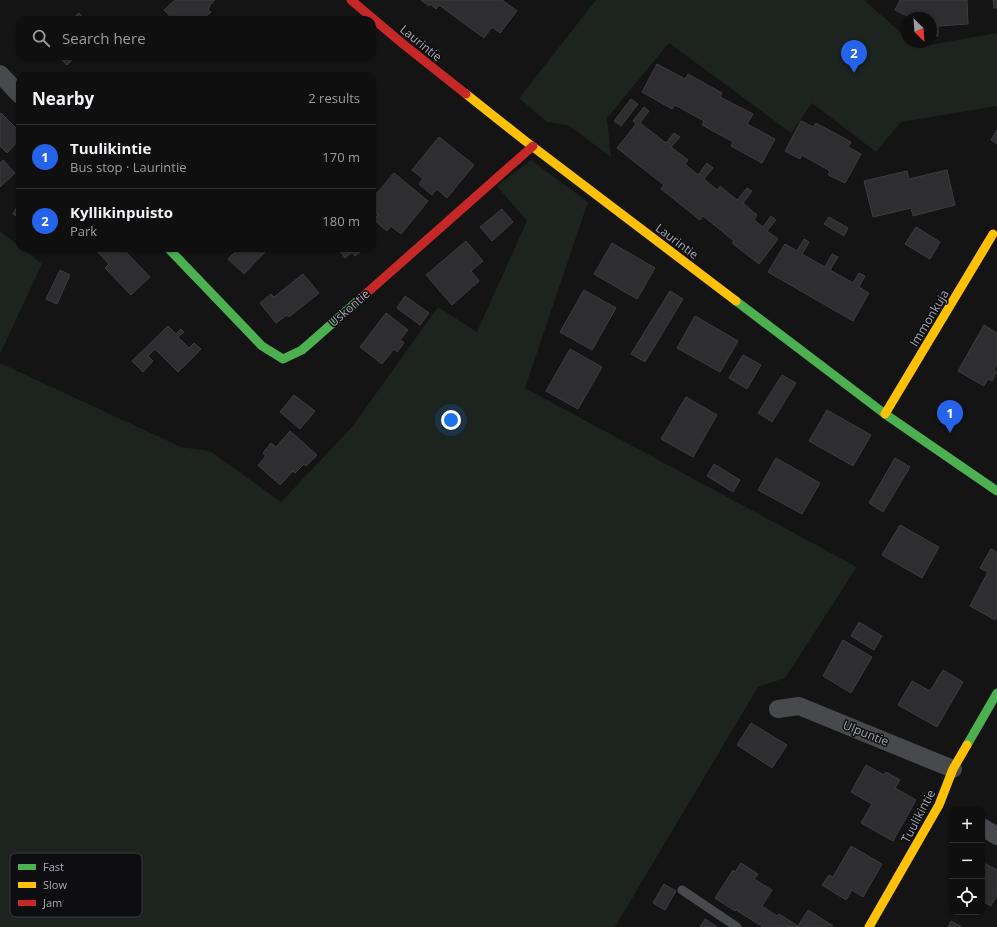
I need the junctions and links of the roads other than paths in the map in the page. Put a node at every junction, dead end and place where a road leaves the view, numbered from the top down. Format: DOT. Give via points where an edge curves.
graph roads {
  1 [pos="351,0"];
  2 [pos="370,16"];
  3 [pos="376,21"];
  4 [pos="0,74"];
  5 [pos="16,91"];
  6 [pos="533,146"];
  7 [pos="993,234"];
  8 [pos="172,252"];
  9 [pos="885,414"];
  10 [pos="997,491"];
  11 [pos="997,693"];
  12 [pos="778,710"];
  13 [pos="953,768"];
  14 [pos="946,808"];
  15 [pos="985,829"];
  16 [pos="997,836"];
  17 [pos="682,890"];
  18 [pos="737,927"];
  19 [pos="869,927"];
  1 -- 2 [label="street, Laurintie"];
  3 -- 6 [label="street, Laurintie"];
  4 -- 5 [label="street"];
  6 -- 8 [label="street, Uskontie" via="302,350 283,359 262,346"];
  6 -- 9 [label="street, Laurintie"];
  7 -- 9 [label="street, Immonkuja"];
  9 -- 10 [label="street, Laurintie"];
  11 -- 13 [label="street, Tuulikintie"];
  12 -- 13 [label="street, Ulpuntie" via="799,706"];
  13 -- 14 [label="street, Tuulikintie"];
  14 -- 19 [label="street, Tuulikintie"];
  15 -- 16 [label="street"];
  17 -- 18 [label="lane"];
}
